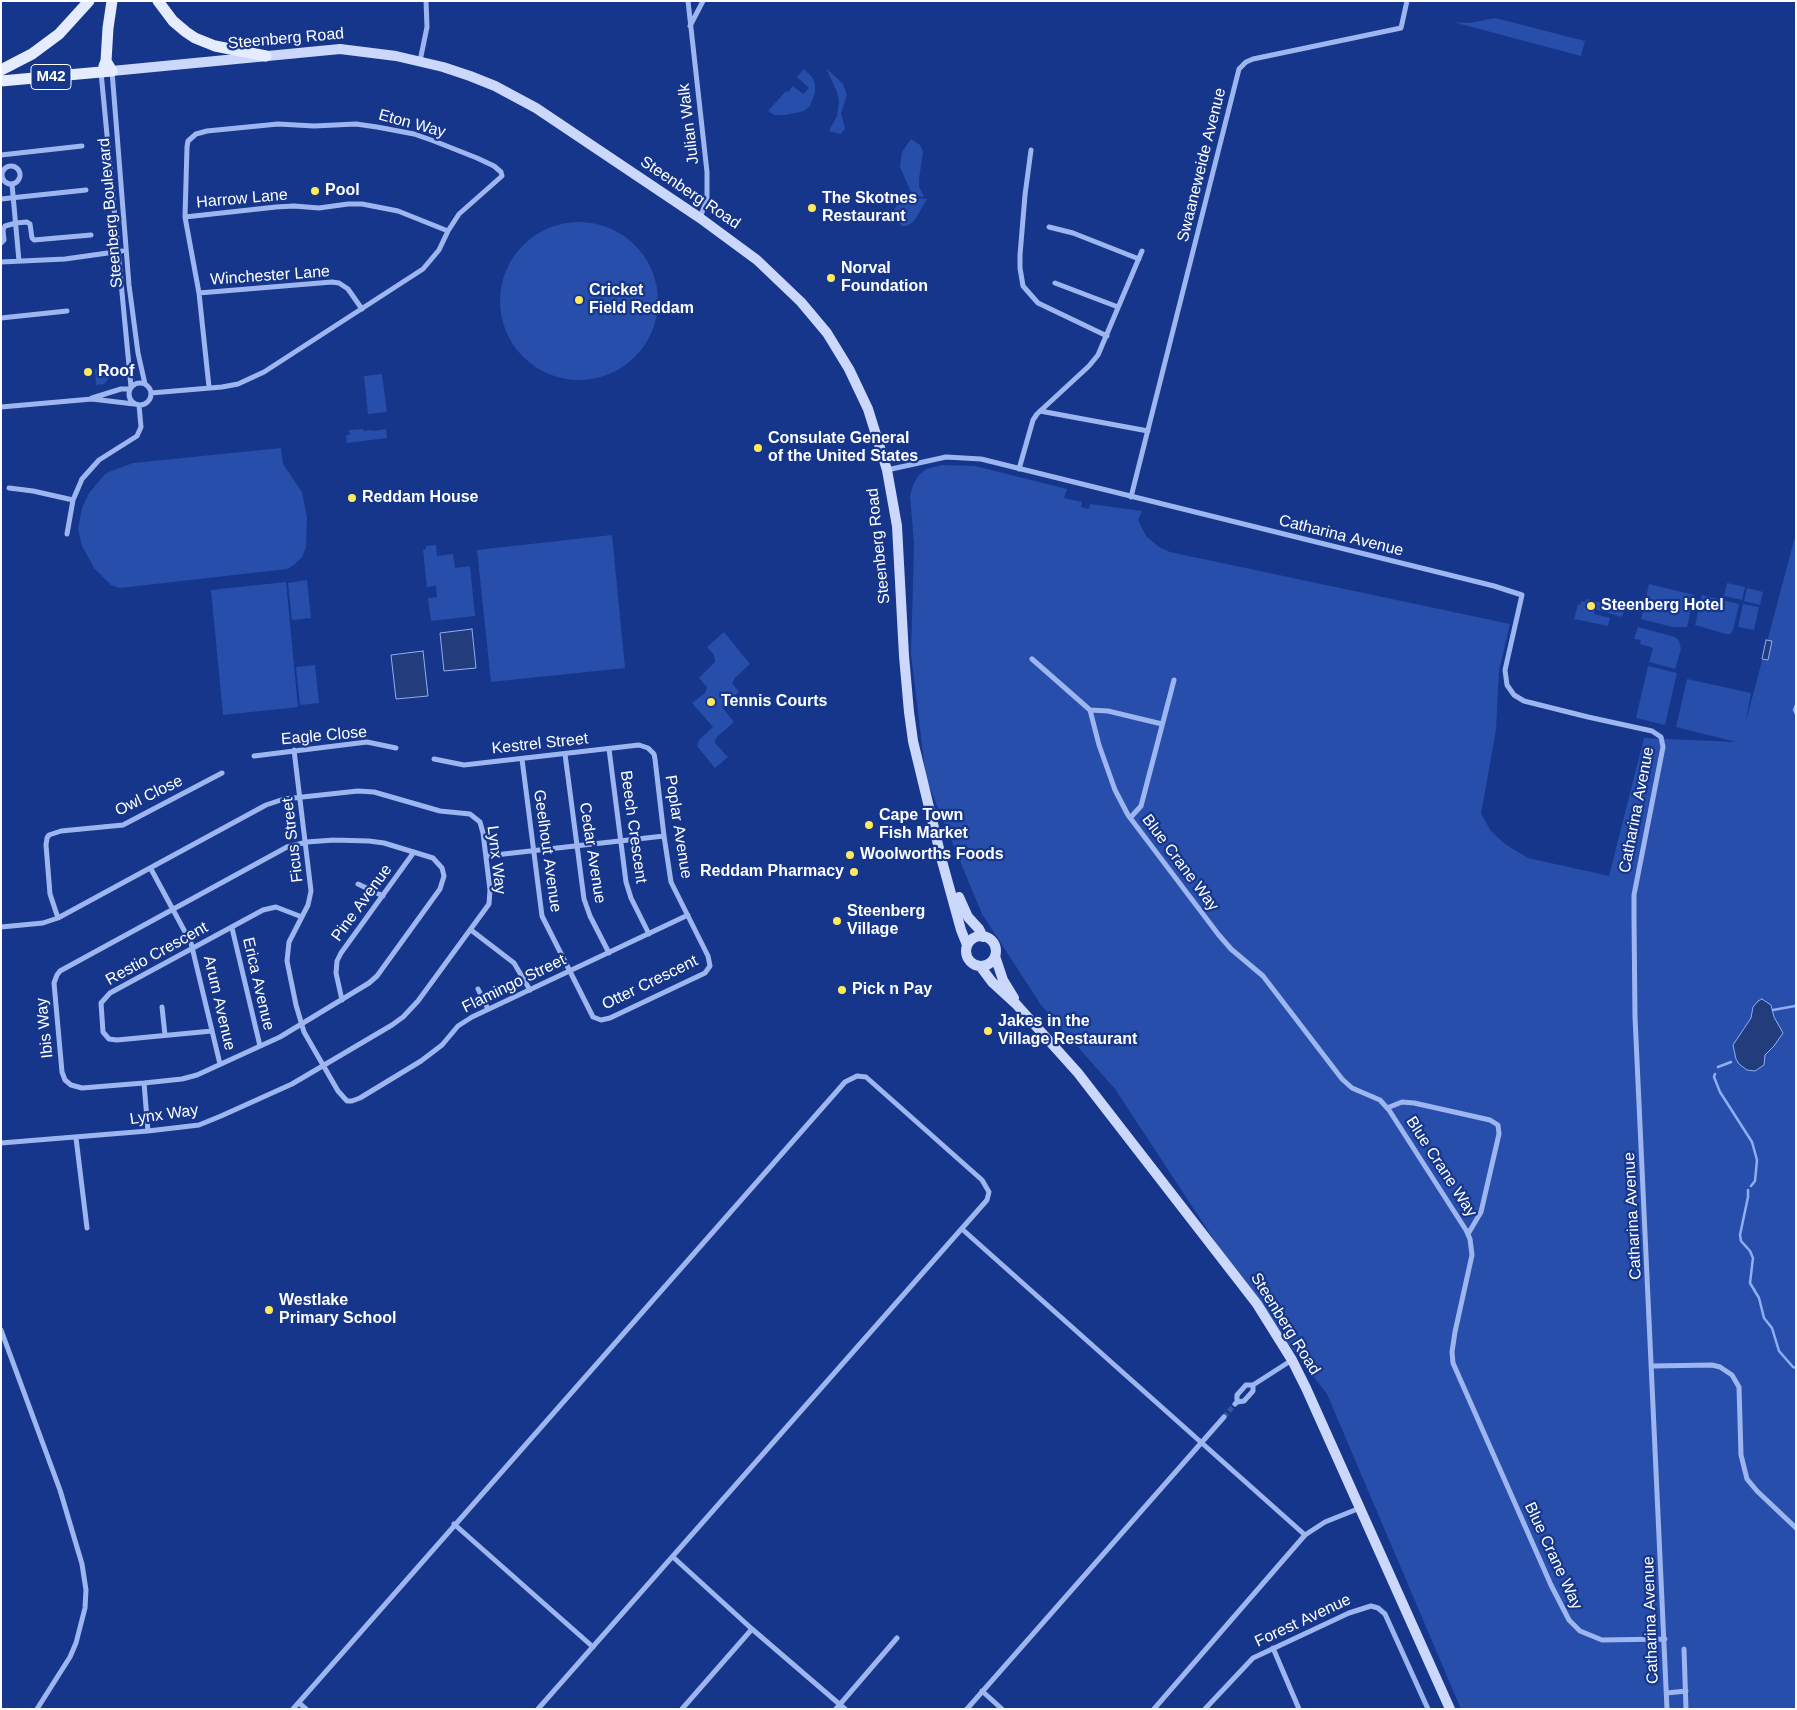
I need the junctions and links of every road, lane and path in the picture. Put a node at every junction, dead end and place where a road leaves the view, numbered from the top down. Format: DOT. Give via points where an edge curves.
graph roads {
  1 [pos="90,1"];
  2 [pos="112,1"];
  3 [pos="158,1"];
  4 [pos="426,1"];
  5 [pos="688,1"];
  6 [pos="703,1"];
  7 [pos="1407,1"];
  8 [pos="690,26"];
  9 [pos="266,56"];
  10 [pos="420,62"];
  11 [pos="106,68"];
  12 [pos="1,70"];
  13 [pos="1,81"];
  14 [pos="82,146"];
  15 [pos="1032,150"];
  16 [pos="8,154"];
  17 [pos="1,155"];
  18 [pos="10,166"];
  19 [pos="12,184"];
  20 [pos="86,190"];
  21 [pos="13,198"];
  22 [pos="1,199"];
  23 [pos="185,217"];
  24 [pos="700,218"];
  25 [pos="16,223"];
  26 [pos="1049,227"];
  27 [pos="448,231"];
  28 [pos="91,235"];
  29 [pos="1,243"];
  30 [pos="127,250"];
  31 [pos="119,251"];
  32 [pos="1142,251"];
  33 [pos="1138,259"];
  34 [pos="18,261"];
  35 [pos="1,262"];
  36 [pos="1054,283"];
  37 [pos="199,293"];
  38 [pos="1118,307"];
  39 [pos="362,309"];
  40 [pos="67,311"];
  41 [pos="1,318"];
  42 [pos="135,335"];
  43 [pos="126,336"];
  44 [pos="1106,336"];
  45 [pos="145,384"];
  46 [pos="209,387"];
  47 [pos="130,388"];
  48 [pos="151,392"];
  49 [pos="92,399"];
  50 [pos="137,405"];
  51 [pos="1,407"];
  52 [pos="1040,411"];
  53 [pos="1148,430"];
  54 [pos="1019,469"];
  55 [pos="887,470"];
  56 [pos="9,488"];
  57 [pos="1131,497"];
  58 [pos="73,500"];
  59 [pos="67,534"];
  60 [pos="1032,659"];
  61 [pos="1174,680"];
  62 [pos="1090,710"];
  63 [pos="1162,724"];
  64 [pos="396,748"];
  65 [pos="648,748"];
  66 [pos="609,749"];
  67 [pos="294,750"];
  68 [pos="565,754"];
  69 [pos="254,756"];
  70 [pos="434,759"];
  71 [pos="522,759"];
  72 [pos="222,772"];
  73 [pos="300,797"];
  74 [pos="1130,818"];
  75 [pos="664,836"];
  76 [pos="307,842"];
  77 [pos="621,842"];
  78 [pos="938,842"];
  79 [pos="577,846"];
  80 [pos="534,851"];
  81 [pos="414,852"];
  82 [pos="486,856"];
  83 [pos="151,869"];
  84 [pos="358,884"];
  85 [pos="383,896"];
  86 [pos="174,910"];
  87 [pos="688,915"];
  88 [pos="58,918"];
  89 [pos="302,918"];
  90 [pos="1,928"];
  91 [pos="232,928"];
  92 [pos="471,930"];
  93 [pos="649,934"];
  94 [pos="983,937"];
  95 [pos="967,945"];
  96 [pos="194,949"];
  97 [pos="609,953"];
  98 [pos="995,956"];
  99 [pos="710,966"];
  100 [pos="980,966"];
  101 [pos="569,971"];
  102 [pos="478,989"];
  103 [pos="530,990"];
  104 [pos="342,1000"];
  105 [pos="1016,1004"];
  106 [pos="162,1007"];
  107 [pos="488,1009"];
  108 [pos="301,1024"];
  109 [pos="212,1031"];
  110 [pos="164,1035"];
  111 [pos="260,1046"];
  112 [pos="220,1064"];
  113 [pos="323,1066"];
  114 [pos="144,1083"];
  115 [pos="1387,1108"];
  116 [pos="148,1131"];
  117 [pos="76,1138"];
  118 [pos="1,1143"];
  119 [pos="87,1228"];
  120 [pos="962,1229"];
  121 [pos="1468,1234"];
  122 [pos="1,1330"];
  123 [pos="1292,1360"];
  124 [pos="1652,1366"];
  125 [pos="1253,1385"];
  126 [pos="1224,1417"];
  127 [pos="1202,1442"];
  128 [pos="1361,1508"];
  129 [pos="454,1524"];
  130 [pos="1796,1528"];
  131 [pos="1305,1535"];
  132 [pos="673,1557"];
  133 [pos="752,1629"];
  134 [pos="897,1638"];
  135 [pos="1664,1639"];
  136 [pos="593,1647"];
  137 [pos="1273,1648"];
  138 [pos="1684,1649"];
  139 [pos="982,1691"];
  140 [pos="1686,1691"];
  141 [pos="1666,1693"];
  142 [pos="299,1703"];
  143 [pos="838,1706"];
  144 [pos="37,1709"];
  145 [pos="293,1709"];
  146 [pos="306,1709"];
  147 [pos="538,1709"];
  148 [pos="682,1709"];
  149 [pos="845,1709"];
  150 [pos="967,1709"];
  151 [pos="1002,1709"];
  152 [pos="1154,1709"];
  153 [pos="1204,1709"];
  154 [pos="1299,1709"];
  155 [pos="1428,1709"];
  156 [pos="1450,1709"];
  157 [pos="1667,1709"];
  158 [pos="1686,1709"];
  1 -- 12 [label="main road" via="47,43"];
  2 -- 11 [label="main road"];
  3 -- 9 [label="main road" via="173,21 195,38 215,46"];
  4 -- 10 [label="street" via="428,27"];
  5 -- 8 [label="street, Julian Walk"];
  6 -- 8 [label="street"];
  7 -- 53 [label="street, Swaaneweide Avenue" via="1401,28 1248,60 1239,69"];
  8 -- 24 [label="street, Julian Walk" via="707,172 707,199"];
  9 -- 10 [label="main road, Steenberg Road / M42" via="340,49"];
  9 -- 11 [label="main road, Steenberg Road / M42"];
  10 -- 24 [label="main road, Steenberg Road / M42" via="470,76 522,100"];
  11 -- 13 [label="main road, Steenberg Road / M42"];
  11 -- 30 [label="street, Steenberg Boulevard"];
  11 -- 31 [label="street, Steenberg Boulevard"];
  14 -- 16 [label="street"];
  15 -- 44 [label="street" via="1020,255 1024,286 1038,303"];
  16 -- 17 [label="street"];
  16 -- 18 [label="street"];
  18 -- 19 [label="street" via="20,174 19,180"];
  18 -- 19 [label="street" via="3,170 2,176 4,182"];
  19 -- 21 [label="street"];
  20 -- 21 [label="street"];
  21 -- 22 [label="street"];
  21 -- 25 [label="street"];
  23 -- 27 [label="street, Harrow Lane" via="285,206 319,208 362,204 398,211"];
  23 -- 27 [label="street, Eton Way" via="186,147 196,134 270,124 356,124 414,134 500,170 502,176 466,206"];
  23 -- 37 [label="street, Eton Way"];
  24 -- 55 [label="main road, Steenberg Road / M42" via="773,274 828,333 868,408"];
  25 -- 28 [label="street" via="29,223 34,240"];
  25 -- 29 [label="street" via="4,228"];
  25 -- 34 [label="street"];
  26 -- 33 [label="street"];
  27 -- 39 [label="street, Eton Way" via="423,269"];
  30 -- 31 [label="street"];
  30 -- 42 [label="street, Steenberg Boulevard"];
  31 -- 34 [label="street" via="64,259"];
  31 -- 43 [label="street, Steenberg Boulevard"];
  32 -- 33 [label="street"];
  33 -- 38 [label="street"];
  34 -- 35 [label="street"];
  36 -- 38 [label="street"];
  37 -- 39 [label="street, Winchester Lane" via="332,282 348,289"];
  37 -- 46 [label="street, Eton Way"];
  38 -- 44 [label="street"];
  39 -- 46 [label="street, Eton Way" via="253,378 238,384"];
  40 -- 41 [label="street"];
  42 -- 43 [label="street"];
  42 -- 45 [label="street, Steenberg Boulevard"];
  43 -- 47 [label="street, Steenberg Boulevard"];
  44 -- 52 [label="street" via="1094,361"];
  45 -- 47 [label="street" via="137,383"];
  45 -- 48 [label="street"];
  46 -- 48 [label="street, Eton Way"];
  47 -- 49 [label="street"];
  47 -- 50 [label="street" via="129,398"];
  48 -- 50 [label="street" via="149,400"];
  49 -- 50 [label="street"];
  49 -- 51 [label="street"];
  50 -- 58 [label="street" via="142,423 139,434 95,463 82,479"];
  52 -- 53 [label="street"];
  52 -- 54 [label="street" via="1033,420"];
  53 -- 57 [label="street, Swaaneweide Avenue"];
  54 -- 55 [label="street, Catharina Avenue" via="958,457 932,459"];
  54 -- 57 [label="street, Catharina Avenue"];
  55 -- 78 [label="main road, Steenberg Road / M42" via="897,526 909,712"];
  56 -- 58 [label="street"];
  57 -- 124 [label="street, Catharina Avenue" via="1522,595 1505,670 1514,694 1524,701 1652,731 1661,737 1664,747 1634,895 1636,1017"];
  58 -- 59 [label="street"];
  60 -- 62 [label="street"];
  61 -- 63 [label="street"];
  62 -- 63 [label="street"];
  62 -- 74 [label="street, Blue Crane Way" via="1115,790"];
  63 -- 74 [label="street" via="1142,806"];
  64 -- 67 [label="street, Eagle Close" via="367,742"];
  65 -- 66 [label="street, Kestrel Street" via="639,745"];
  65 -- 75 [label="street, Poplar Avenue" via="655,759"];
  66 -- 68 [label="street, Kestrel Street"];
  66 -- 77 [label="street, Beech Crescent"];
  67 -- 69 [label="street, Eagle Close"];
  67 -- 73 [label="street, Ficus Street"];
  68 -- 71 [label="street, Kestrel Street"];
  68 -- 79 [label="street, Cedar Avenue"];
  70 -- 71 [label="street, Kestrel Street" via="464,765"];
  71 -- 80 [label="street, Geelhout Avenue"];
  72 -- 88 [label="street, Owl Close" via="123,825 49,835 46,845 50,894"];
  73 -- 76 [label="street, Ficus Street"];
  73 -- 82 [label="street, Lynx Way" via="367,791 440,811 470,814 482,826"];
  73 -- 83 [label="street, Lynx Way" via="266,806"];
  74 -- 115 [label="street, Blue Crane Way" via="1218,934 1263,976 1342,1079 1352,1088 1375,1097"];
  75 -- 77 [label="street"];
  75 -- 87 [label="street, Poplar Avenue" via="671,882"];
  76 -- 81 [label="street, Ibis Way" via="369,841"];
  76 -- 86 [label="street, Ibis Way" via="287,847"];
  76 -- 89 [label="street, Ficus Street" via="311,891"];
  77 -- 79 [label="street"];
  77 -- 93 [label="street, Beech Crescent" via="628,891"];
  78 -- 94 [label="main road, Steenberg Road / M42" via="964,910"];
  78 -- 95 [label="main road, Steenberg Road / M42"];
  79 -- 80 [label="street"];
  79 -- 97 [label="street, Cedar Avenue" via="586,906"];
  80 -- 82 [label="street"];
  80 -- 101 [label="street, Geelhout Avenue" via="542,916"];
  81 -- 85 [label="street, Pine Avenue"];
  81 -- 104 [label="street, Ibis Way" via="438,862 444,876 440,889 377,976"];
  82 -- 92 [label="street, Lynx Way" via="490,898 486,910"];
  83 -- 86 [label="street, Arum Avenue"];
  83 -- 88 [label="street, Lynx Way"];
  84 -- 85 [label="street"];
  85 -- 104 [label="street, Pine Avenue" via="337,961 336,973"];
  86 -- 96 [label="street, Arum Avenue"];
  86 -- 114 [label="street, Ibis Way" via="65,968 54,980 65,1080 76,1088"];
  87 -- 93 [label="street, Flamingo Street"];
  87 -- 99 [label="street, Poplar Avenue"];
  88 -- 90 [label="street, Lynx Way"];
  89 -- 91 [label="street, Restio Crescent" via="280,908 271,908"];
  89 -- 108 [label="street, Ficus Street" via="289,942 287,961"];
  91 -- 96 [label="street, Restio Crescent"];
  91 -- 111 [label="street, Erica Avenue"];
  92 -- 103 [label="street" via="514,963"];
  92 -- 113 [label="street, Lynx Way" via="403,1017"];
  93 -- 97 [label="street, Flamingo Street"];
  94 -- 95 [label="main road"];
  94 -- 98 [label="main road, M42" via="993,943"];
  95 -- 100 [label="main road, M42" via="968,959"];
  96 -- 109 [label="street, Arum Avenue"];
  96 -- 110 [label="street, Restio Crescent" via="110,993 101,1003 103,1032 109,1039"];
  97 -- 101 [label="street, Flamingo Street"];
  98 -- 100 [label="main road" via="991,962"];
  98 -- 105 [label="main road, Steenberg Road / M42"];
  99 -- 101 [label="street, Otter Crescent" via="705,973 601,1020 593,1017"];
  100 -- 105 [label="main road, Steenberg Road / M42"];
  101 -- 103 [label="street, Flamingo Street"];
  102 -- 107 [label="street"];
  103 -- 107 [label="street, Flamingo Street"];
  104 -- 108 [label="street, Ibis Way"];
  105 -- 123 [label="main road, Steenberg Road / M42" via="1078,1073 1228,1265"];
  106 -- 110 [label="street"];
  107 -- 113 [label="street, Flamingo Street" via="458,1026 421,1061 356,1100 343,1098"];
  108 -- 111 [label="street, Ibis Way"];
  108 -- 113 [label="street, Ficus Street"];
  109 -- 110 [label="street, Restio Crescent"];
  109 -- 112 [label="street, Arum Avenue"];
  111 -- 112 [label="street, Ibis Way"];
  112 -- 114 [label="street, Ibis Way" via="191,1077"];
  113 -- 116 [label="street, Lynx Way" via="272,1094 208,1122"];
  114 -- 116 [label="street"];
  115 -- 121 [label="street, Blue Crane Way"];
  115 -- 121 [label="street" via="1402,1102 1414,1103 1490,1120 1498,1125 1499,1134 1482,1212"];
  116 -- 117 [label="street, Lynx Way"];
  117 -- 118 [label="street, Lynx Way"];
  117 -- 119 [label="street"];
  120 -- 127 [label="street"];
  120 -- 129 [label="street" via="987,1200 989,1192 986,1186 870,1080 862,1076 851,1078"];
  120 -- 132 [label="street"];
  121 -- 135 [label="street, Blue Crane Way" via="1472,1255 1454,1337 1453,1363 1561,1608 1580,1631 1602,1640"];
  122 -- 144 [label="street" via="60,1490 82,1564 86,1590 76,1643"];
  123 -- 125 [label="street"];
  123 -- 128 [label="main road, Steenberg Road / M42"];
  124 -- 130 [label="street" via="1712,1365 1720,1366 1732,1375 1739,1387 1741,1455 1747,1479"];
  124 -- 135 [label="street, Catharina Avenue"];
  125 -- 125 [label="street" via="1246,1384 1237,1395 1236,1403 1244,1401 1253,1391"];
  126 -- 127 [label="street"];
  127 -- 131 [label="street"];
  127 -- 139 [label="street"];
  128 -- 131 [label="street" via="1325,1522"];
  128 -- 156 [label="main road, Steenberg Road / M42"];
  129 -- 136 [label="street"];
  129 -- 142 [label="street"];
  131 -- 152 [label="street"];
  132 -- 133 [label="street"];
  132 -- 136 [label="street"];
  133 -- 143 [label="street"];
  133 -- 148 [label="street"];
  134 -- 143 [label="street"];
  135 -- 141 [label="street, Catharina Avenue"];
  136 -- 147 [label="street"];
  137 -- 153 [label="street, Forest Avenue" via="1248,1661"];
  137 -- 154 [label="street"];
  137 -- 155 [label="street, Forest Avenue" via="1364,1607 1375,1606 1385,1614"];
  138 -- 140 [label="street"];
  139 -- 150 [label="street"];
  139 -- 151 [label="street"];
  140 -- 141 [label="street"];
  140 -- 158 [label="street"];
  141 -- 157 [label="street, Catharina Avenue"];
  142 -- 145 [label="street"];
  142 -- 146 [label="street"];
  143 -- 149 [label="street"];
}
